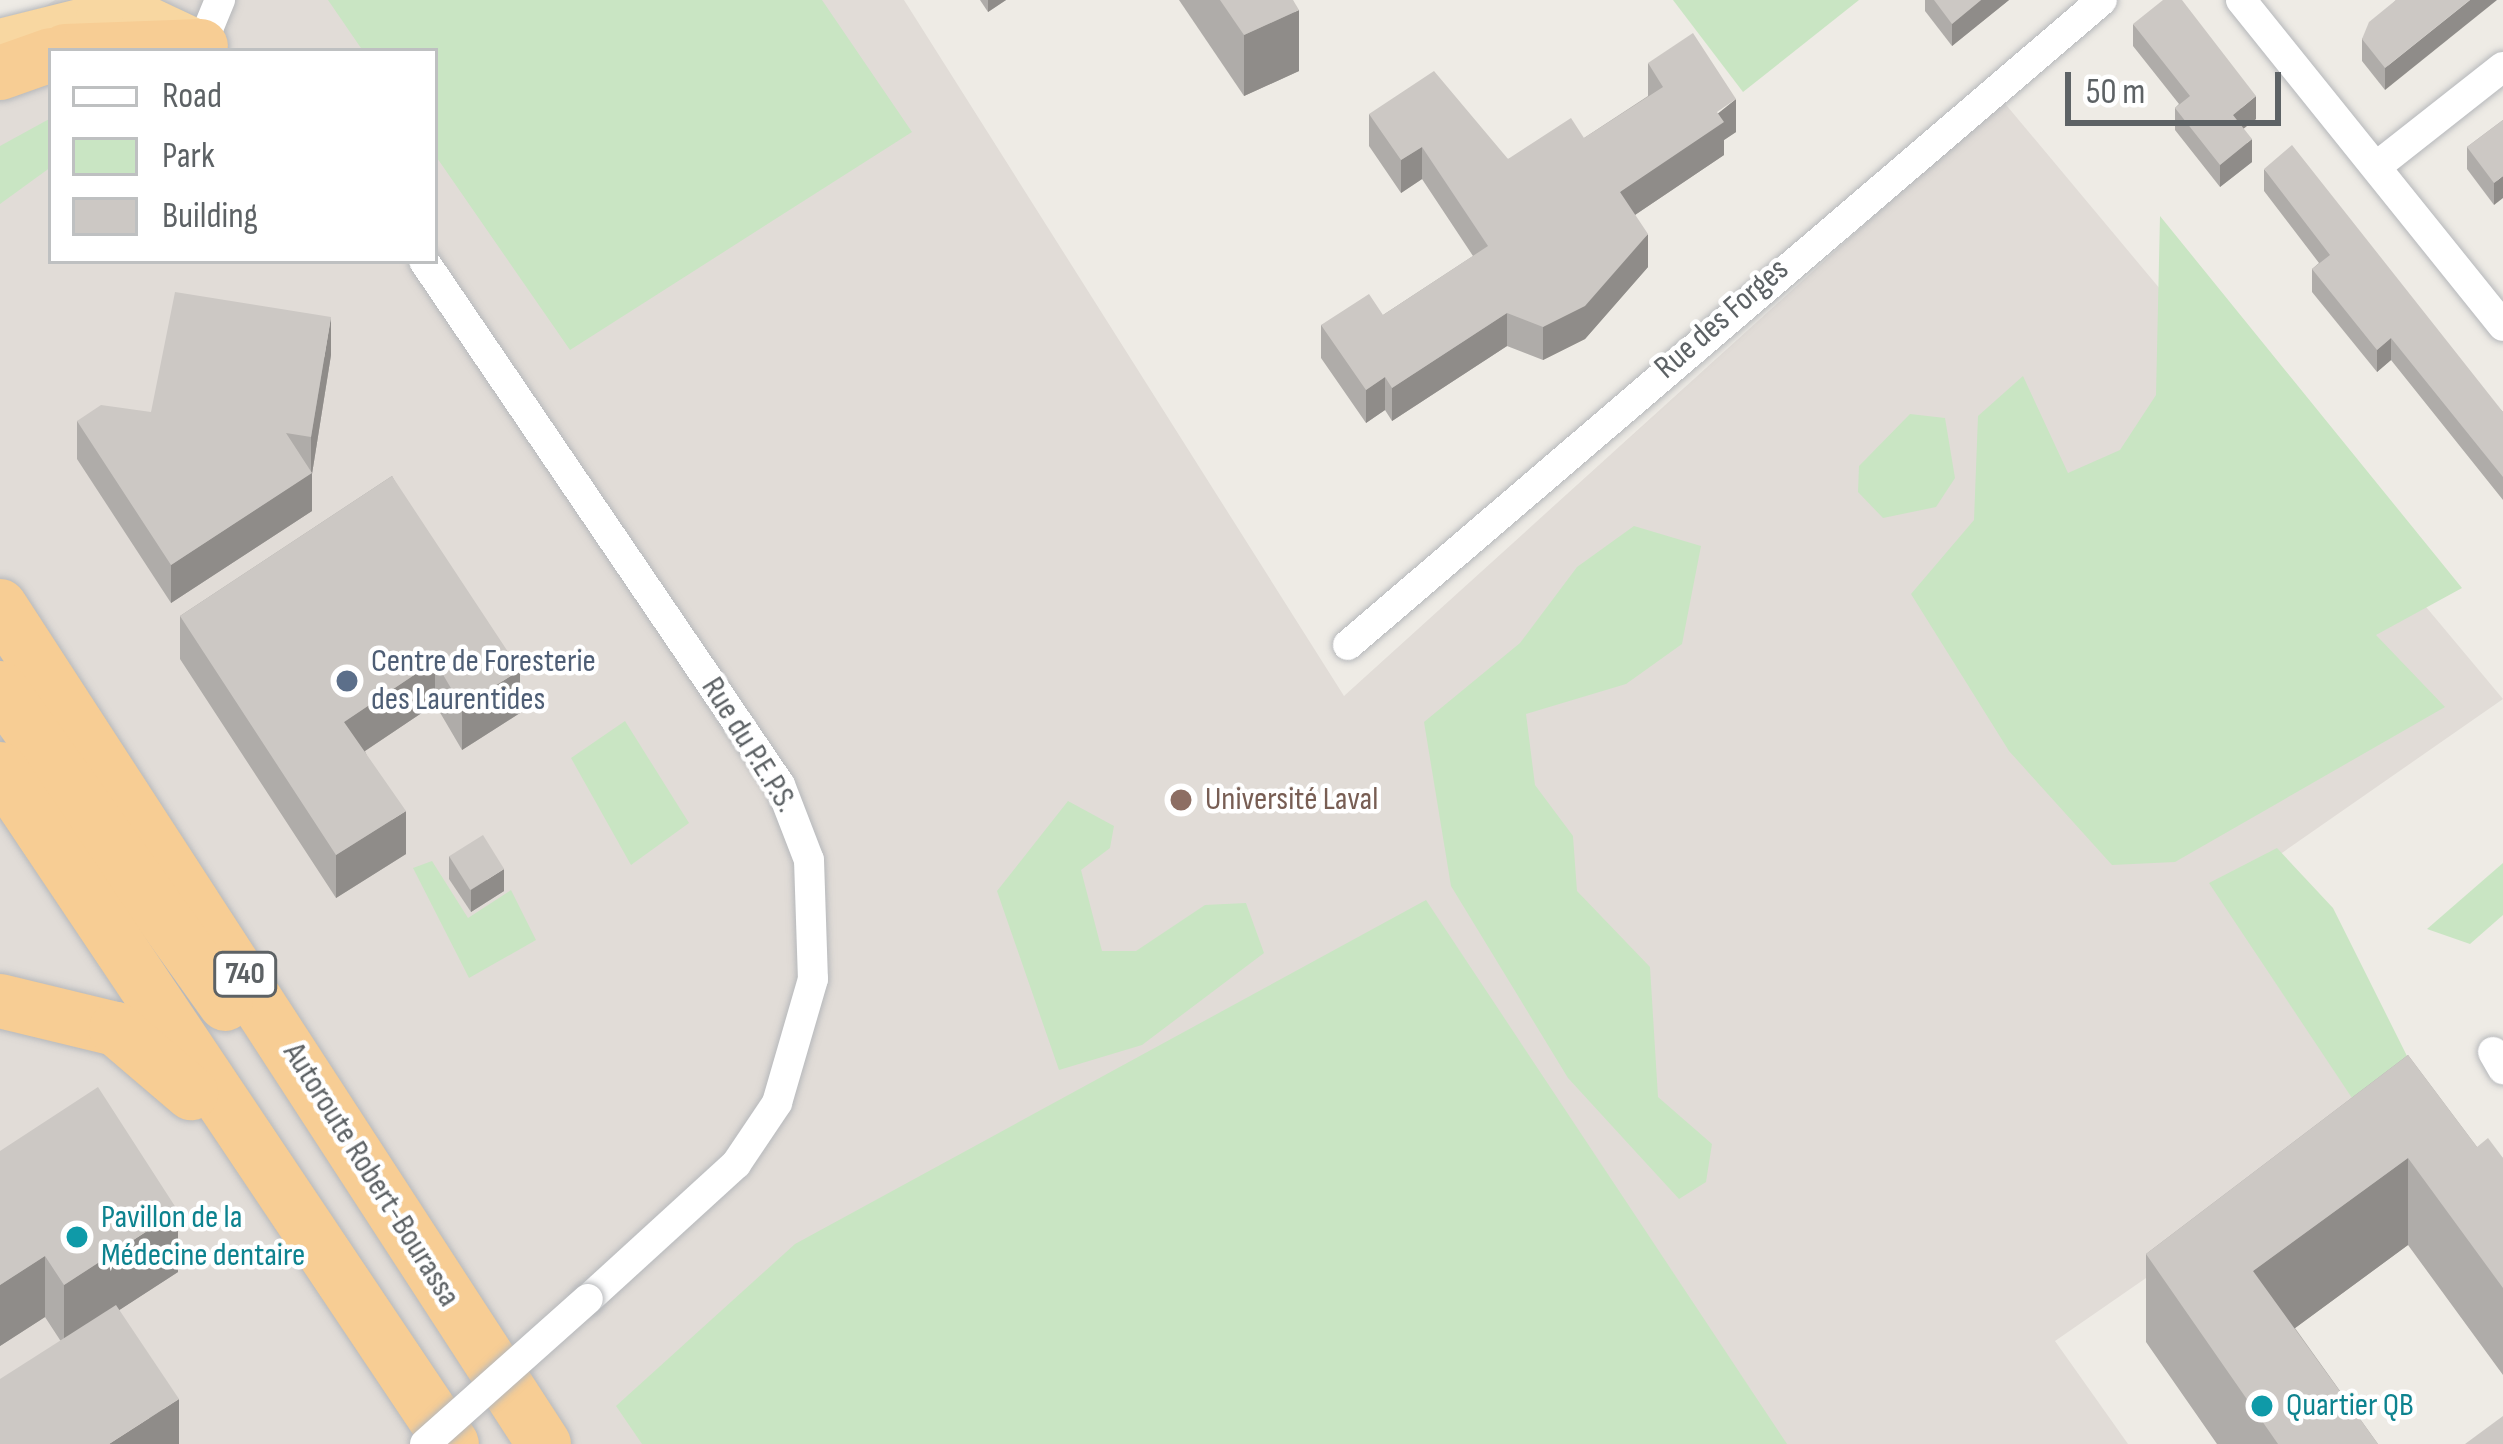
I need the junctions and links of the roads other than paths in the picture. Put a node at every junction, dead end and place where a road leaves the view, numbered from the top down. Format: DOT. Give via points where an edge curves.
graph roads {
  1 [pos="2102,0"];
  2 [pos="2241,0"];
  3 [pos="211,32"];
  4 [pos="0,43"];
  5 [pos="88,48"];
  6 [pos="48,56"];
  7 [pos="2503,67"];
  8 [pos="0,74"];
  9 [pos="2378,166"];
  10 [pos="426,264"];
  11 [pos="2503,326"];
  12 [pos="0,606"];
  13 [pos="1348,645"];
  14 [pos="0,688"];
  15 [pos="0,769"];
  16 [pos="0,1000"];
  17 [pos="289,1205"];
  18 [pos="426,1264"];
  19 [pos="425,1444"];
  20 [pos="452,1444"];
  21 [pos="544,1444"];
  22 [pos="563,1444"];
  1 -- 13 [label="street, Rue des Forges"];
  2 -- 9 [label="street"];
  3 -- 4 [label="highway" via="100,18"];
  3 -- 5 [label="highway"];
  6 -- 8 [label="highway"];
  7 -- 9 [label="street"];
  9 -- 11 [label="street"];
  10 -- 19 [label="street, Rue du P.E.P.S., bridge" via="780,785 808,860 812,980 777,1103 736,1163"];
  12 -- 18 [label="highway, Autoroute Robert-Bourassa / 740"];
  14 -- 18 [label="highway" via="113,860"];
  15 -- 17 [label="highway"];
  16 -- 17 [label="highway" via="116,1029 206,1108"];
  17 -- 20 [label="highway"];
  18 -- 21 [label="highway, Autoroute Robert-Bourassa / 740"];
  18 -- 22 [label="highway"];
}
